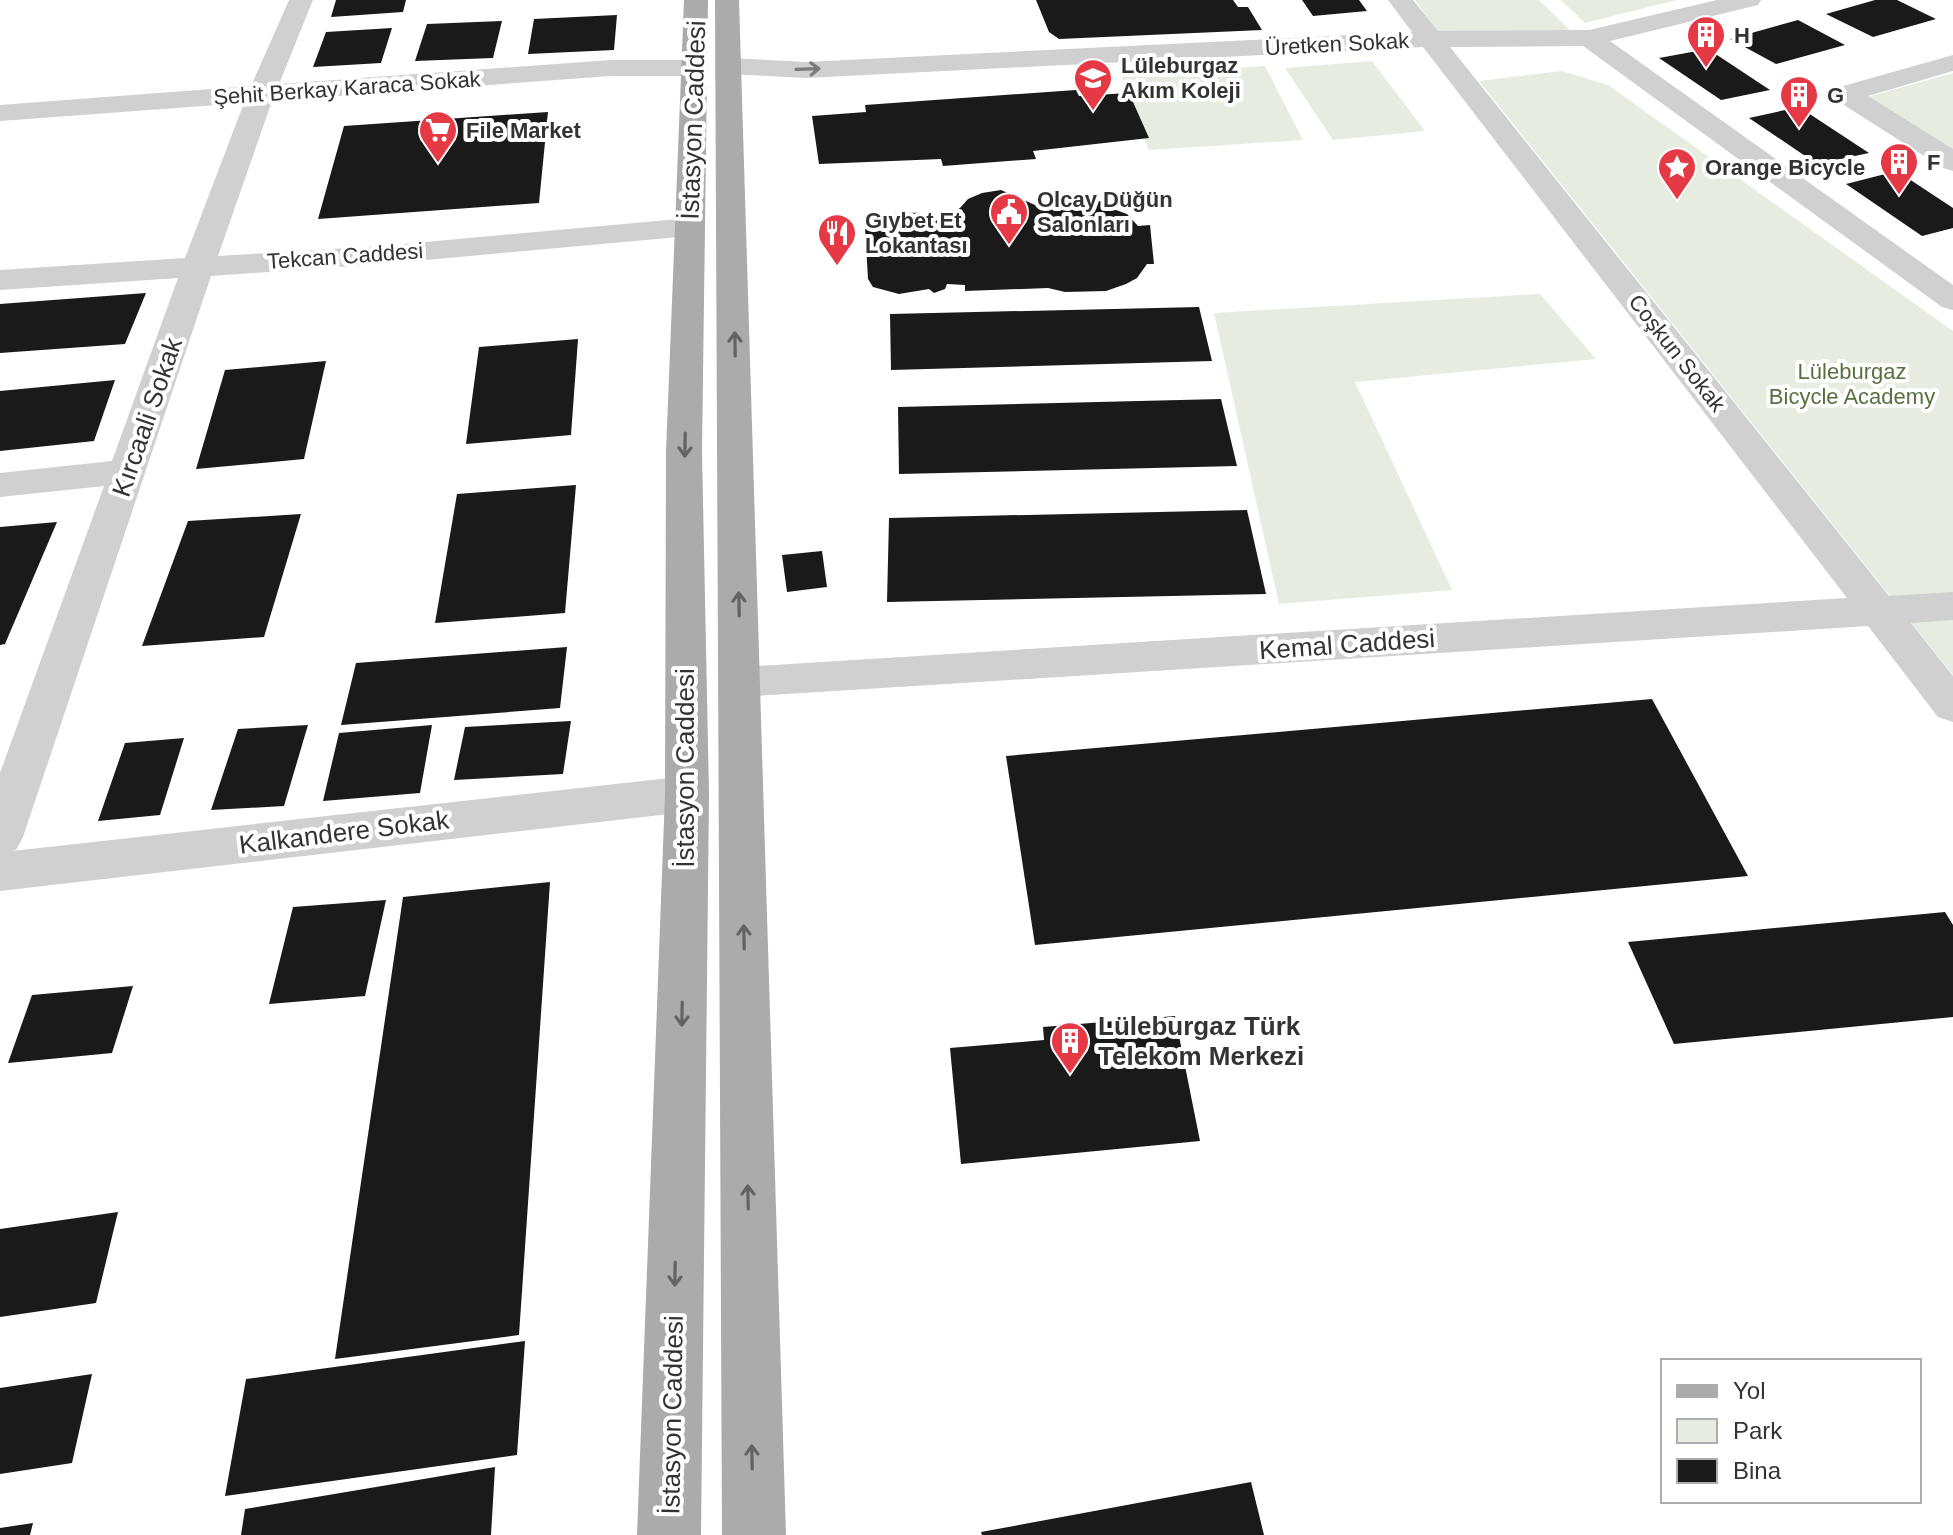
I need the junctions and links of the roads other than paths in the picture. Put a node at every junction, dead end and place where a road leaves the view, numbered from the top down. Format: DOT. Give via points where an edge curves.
graph roads {
  1 [pos="301,0"];
  2 [pos="696,0"];
  3 [pos="727,0"];
  4 [pos="1400,0"];
  5 [pos="1749,0"];
  6 [pos="1589,38"];
  7 [pos="1430,39"];
  8 [pos="1953,63"];
  9 [pos="730,66"];
  10 [pos="694,68"];
  11 [pos="261,94"];
  12 [pos="0,113"];
  13 [pos="1953,162"];
  14 [pos="690,227"];
  15 [pos="198,267"];
  16 [pos="0,280"];
  17 [pos="1953,300"];
  18 [pos="129,471"];
  19 [pos="0,485"];
  20 [pos="1953,606"];
  21 [pos="1878,610"];
  22 [pos="740,682"];
  23 [pos="685,684"];
  24 [pos="1953,706"];
  25 [pos="687,794"];
  26 [pos="0,837"];
  27 [pos="0,872"];
  28 [pos="669,1535"];
  29 [pos="754,1535"];
  1 -- 11 [label="street, Kırcaali Sokak"];
  2 -- 10 [label="main road, İstasyon Caddesi"];
  3 -- 9 [label="main road, İstasyon Caddesi"];
  4 -- 7 [label="street, Coşkun Sokak"];
  5 -- 6 [label="street, Üretken Sokak"];
  6 -- 7 [label="street, Üretken Sokak"];
  6 -- 17 [label="street"];
  9 -- 7 [label="street, Üretken Sokak, one-way" via="806,70"];
  7 -- 21 [label="street, Coşkun Sokak"];
  8 -- 13 [label="street" via="1846,94"];
  9 -- 10 [label="main road"];
  22 -- 9 [label="main road, İstasyon Caddesi, one-way"];
  10 -- 11 [label="street, Şehit Berkay Karaca Sokak" via="611,68"];
  10 -- 14 [label="main road, İstasyon Caddesi"];
  11 -- 12 [label="street, Şehit Berkay Karaca Sokak"];
  11 -- 15 [label="street, Kırcaali Sokak"];
  14 -- 15 [label="street, Tekcan Caddesi"];
  14 -- 23 [label="main road, İstasyon Caddesi, one-way"];
  15 -- 16 [label="street, Tekcan Caddesi"];
  15 -- 18 [label="street, Kırcaali Sokak"];
  18 -- 19 [label="street"];
  18 -- 26 [label="street, Kırcaali Sokak"];
  20 -- 21 [label="street, Kemal Caddesi"];
  21 -- 22 [label="street, Kemal Caddesi"];
  21 -- 24 [label="street, Coşkun Sokak"];
  22 -- 23 [label="main road"];
  29 -- 22 [label="main road, İstasyon Caddesi, one-way"];
  23 -- 25 [label="main road, İstasyon Caddesi"];
  25 -- 27 [label="street, Kalkandere Sokak"];
  25 -- 28 [label="main road, İstasyon Caddesi, one-way"];
}
